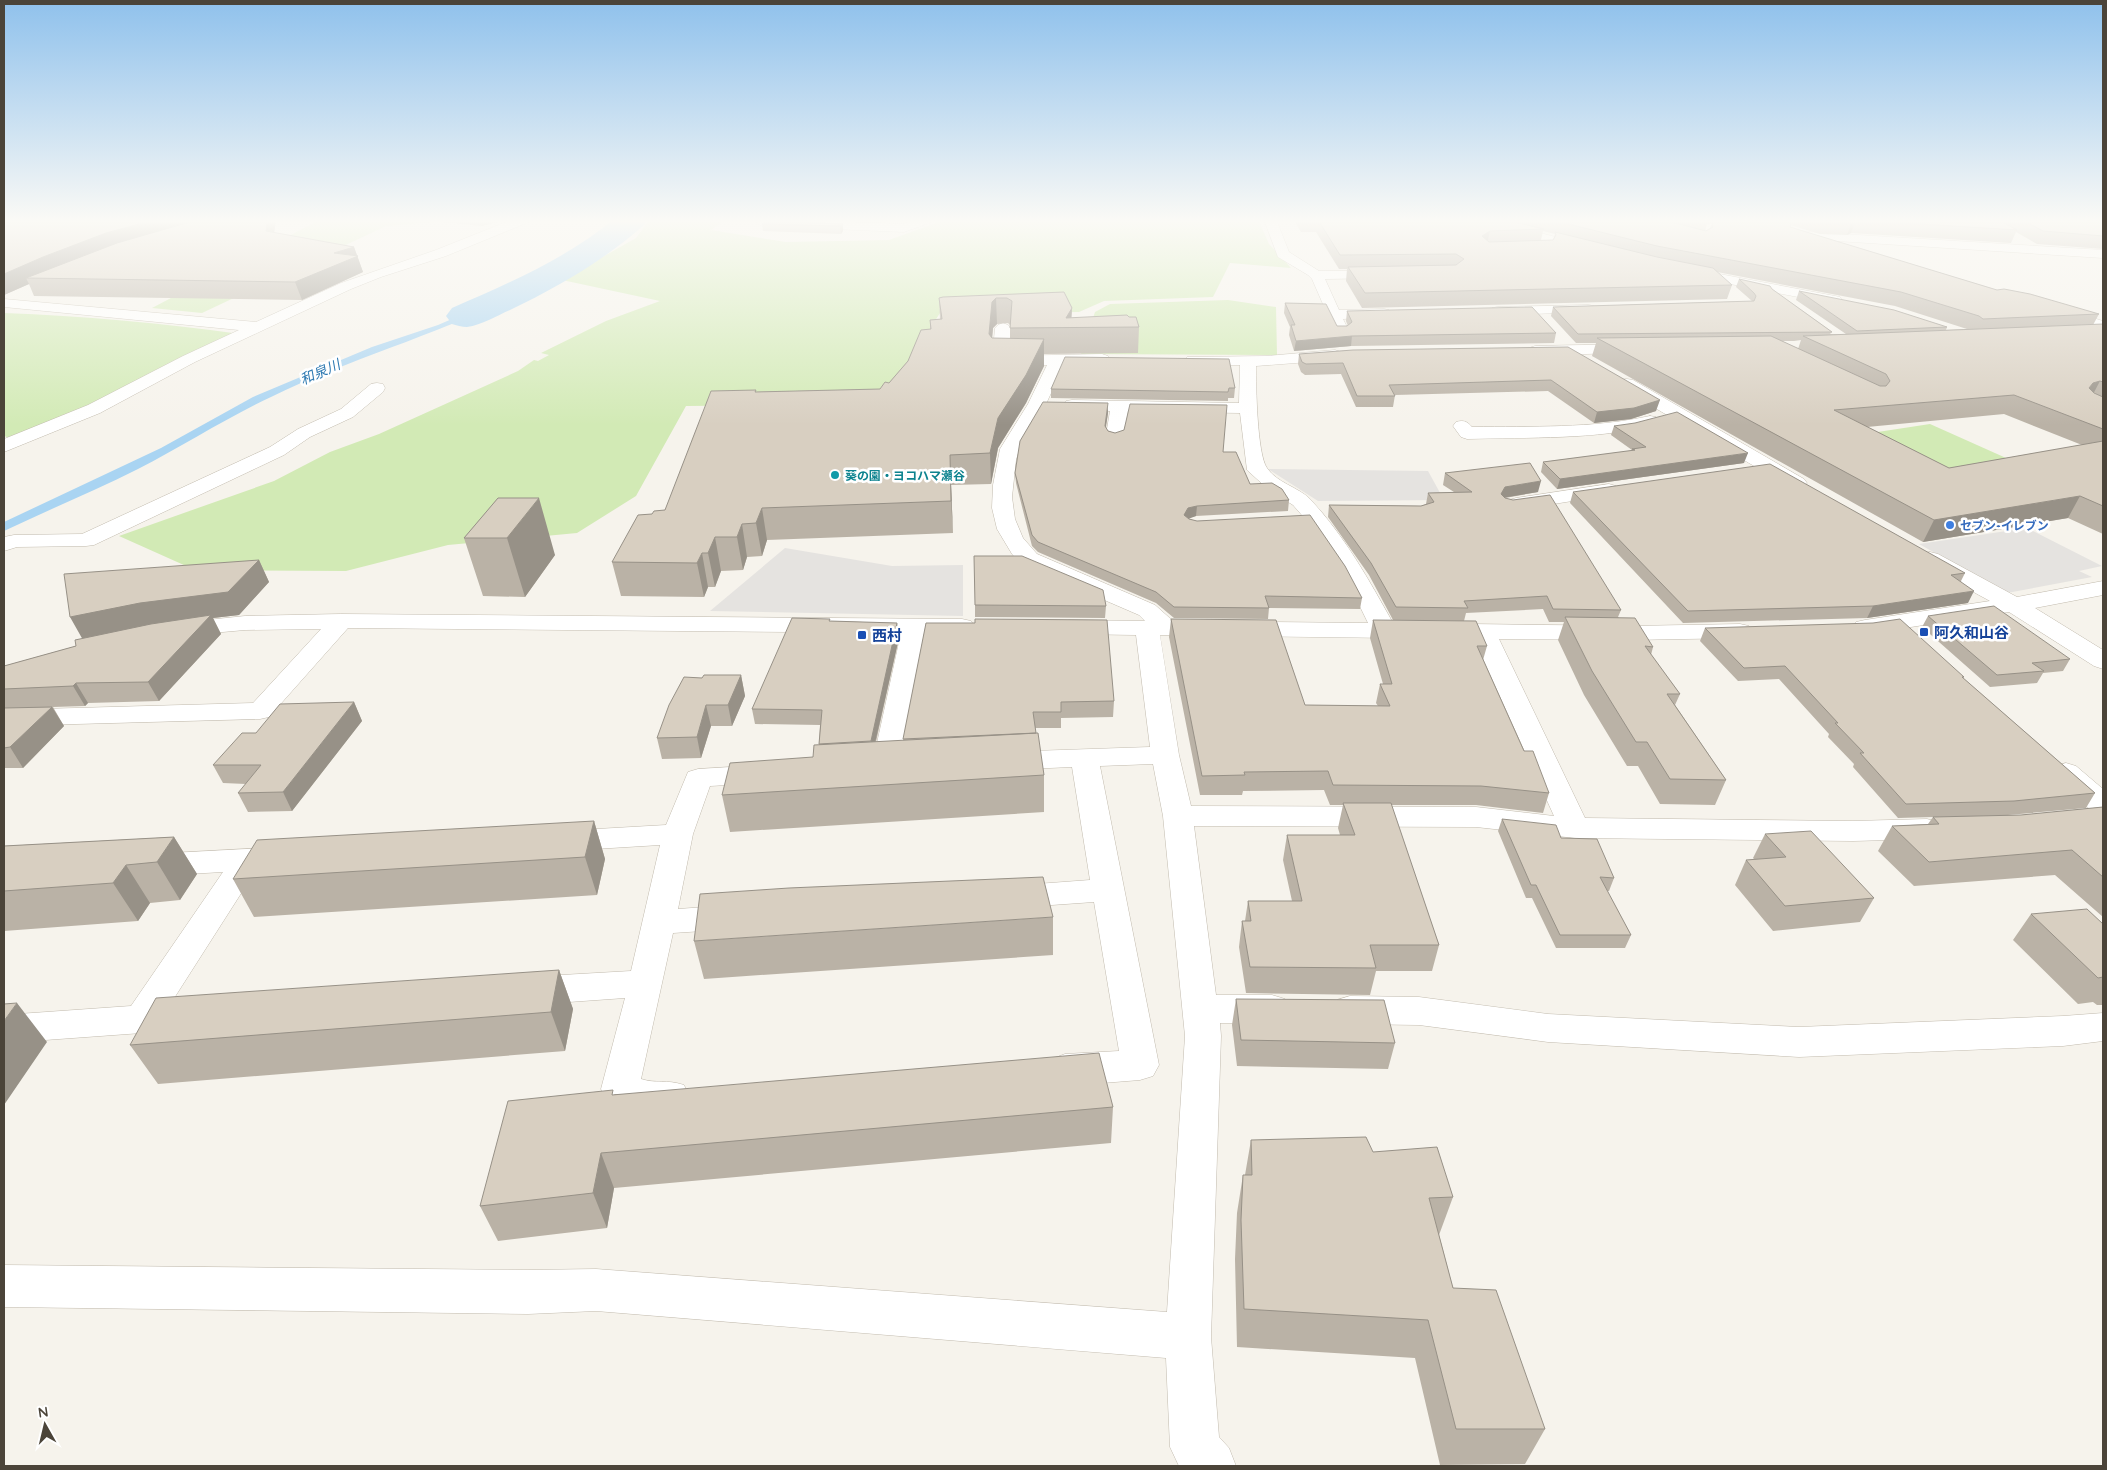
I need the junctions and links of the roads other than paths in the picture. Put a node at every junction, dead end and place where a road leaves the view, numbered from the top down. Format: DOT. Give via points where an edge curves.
graph roads {
  1 [pos="343,288"];
  2 [pos="1322,288"];
  3 [pos="1368,288"];
  4 [pos="1725,288"];
  5 [pos="1763,288"];
  6 [pos="1770,289"];
  7 [pos="30,290"];
  8 [pos="1732,294"];
  9 [pos="4,303"];
  10 [pos="1852,303"];
  11 [pos="1794,306"];
  12 [pos="2086,306"];
  13 [pos="1601,308"];
  14 [pos="1535,310"];
  15 [pos="1480,311"];
  16 [pos="1334,314"];
  17 [pos="1546,324"];
  18 [pos="2103,326"];
  19 [pos="259,327"];
  20 [pos="1003,328"];
  21 [pos="2103,335"];
  22 [pos="2084,336"];
  23 [pos="1564,344"];
  24 [pos="1648,348"];
  25 [pos="1523,351"];
  26 [pos="1058,359"];
  27 [pos="1118,360"];
  28 [pos="1178,360"];
  29 [pos="1248,361"];
  30 [pos="377,388"];
  31 [pos="1037,405"];
  32 [pos="1120,406"];
  33 [pos="1248,408"];
  34 [pos="1678,413"];
  35 [pos="1467,434"];
  36 [pos="1115,435"];
  37 [pos="4,446"];
  38 [pos="1769,467"];
  39 [pos="1740,471"];
  40 [pos="1625,488"];
  41 [pos="1810,490"];
  42 [pos="1510,504"];
  43 [pos="1334,508"];
  44 [pos="1311,512"];
  45 [pos="1286,519"];
  46 [pos="4,545"];
  47 [pos="1918,552"];
  48 [pos="2103,588"];
  49 [pos="2014,604"];
  50 [pos="341,621"];
  51 [pos="1899,622"];
  52 [pos="915,626"];
  53 [pos="982,626"];
  54 [pos="1049,627"];
  55 [pos="1155,627"];
  56 [pos="1839,628"];
  57 [pos="1384,630"];
  58 [pos="1761,630"];
  59 [pos="159,632"];
  60 [pos="1483,632"];
  61 [pos="1921,642"];
  62 [pos="2103,661"];
  63 [pos="4,718"];
  64 [pos="2045,753"];
  65 [pos="1165,755"];
  66 [pos="1084,757"];
  67 [pos="975,762"];
  68 [pos="916,765"];
  69 [pos="886,766"];
  70 [pos="856,768"];
  71 [pos="787,772"];
  72 [pos="2097,814"];
  73 [pos="1178,816"];
  74 [pos="1575,828"];
  75 [pos="1958,828"];
  76 [pos="678,834"];
  77 [pos="531,843"];
  78 [pos="306,857"];
  79 [pos="247,860"];
  80 [pos="121,867"];
  81 [pos="1109,890"];
  82 [pos="982,900"];
  83 [pos="767,915"];
  84 [pos="659,922"];
  85 [pos="646,983"];
  86 [pos="498,993"];
  87 [pos="1198,1009"];
  88 [pos="210,1014"];
  89 [pos="141,1019"];
  90 [pos="2103,1027"];
  91 [pos="4,1029"];
  92 [pos="1030,1072"];
  93 [pos="701,1094"];
  94 [pos="4,1286"];
  95 [pos="1188,1337"];
  96 [pos="1211,1466"];
  1 -- 19 [label="street"];
  2 -- 16 [label="street"];
  3 -- 16 [label="street" via="1389,313"];
  4 -- 8 [label="street"];
  5 -- 6 [label="street"];
  6 -- 10 [label="street"];
  6 -- 11 [label="street"];
  7 -- 9 [label="street"];
  9 -- 19 [label="street"];
  12 -- 18 [label="street" via="2046,307"];
  13 -- 14 [label="street"];
  14 -- 15 [label="street"];
  14 -- 17 [label="street"];
  16 -- 29 [label="street" via="1350,349 1306,359"];
  19 -- 37 [label="street" via="94,409"];
  20 -- 26 [label="street" via="1000,361"];
  21 -- 22 [label="street"];
  23 -- 24 [label="street"];
  23 -- 25 [label="street"];
  23 -- 34 [label="street"];
  26 -- 27 [label="street"];
  26 -- 31 [label="street"];
  28 -- 29 [label="street"];
  29 -- 33 [label="street"];
  30 -- 46 [label="street" via="347,413 304,433 277,451 86,540 14,541"];
  31 -- 32 [label="street"];
  31 -- 55 [label="street" via="1009,450 1002,484 1002,506 1009,534 1029,558 1147,610 1162,622"];
  32 -- 33 [label="street"];
  32 -- 36 [label="street"];
  33 -- 44 [label="street" via="1257,470"];
  34 -- 35 [label="street" via="1632,426 1598,430"];
  34 -- 38 [label="street"];
  38 -- 39 [label="street"];
  38 -- 41 [label="street"];
  40 -- 42 [label="street"];
  43 -- 44 [label="street"];
  44 -- 45 [label="street"];
  44 -- 57 [label="street" via="1356,576"];
  47 -- 49 [label="street"];
  48 -- 49 [label="street"];
  49 -- 51 [label="street"];
  49 -- 62 [label="street"];
  50 -- 52 [label="street"];
  50 -- 59 [label="street" via="245,623"];
  50 -- 63 [label="street" via="260,711"];
  51 -- 56 [label="street"];
  51 -- 61 [label="street"];
  52 -- 53 [label="street"];
  52 -- 69 [label="street"];
  54 -- 55 [label="street"];
  55 -- 57 [label="street"];
  55 -- 65 [label="street"];
  57 -- 60 [label="street"];
  58 -- 60 [label="street"];
  60 -- 74 [label="street"];
  64 -- 72 [label="street"];
  65 -- 66 [label="street"];
  65 -- 73 [label="street"];
  66 -- 67 [label="street"];
  66 -- 81 [label="street"];
  68 -- 69 [label="street"];
  69 -- 70 [label="street"];
  71 -- 76 [label="street" via="698,778"];
  73 -- 74 [label="street" via="1476,817"];
  73 -- 87 [label="street"];
  74 -- 75 [label="street" via="1854,831"];
  76 -- 77 [label="street"];
  76 -- 84 [label="street"];
  78 -- 79 [label="street"];
  79 -- 80 [label="street"];
  79 -- 89 [label="street"];
  81 -- 82 [label="street"];
  81 -- 92 [label="street" via="1140,1065"];
  83 -- 84 [label="street"];
  84 -- 85 [label="street"];
  85 -- 86 [label="street"];
  85 -- 93 [label="street" via="620,1088 651,1098"];
  87 -- 90 [label="street" via="1419,1011 1548,1028 1799,1042 2053,1032"];
  87 -- 95 [label="street" via="1202,1036"];
  88 -- 89 [label="street"];
  89 -- 91 [label="street"];
  94 -- 95 [label="street" via="596,1290"];
  95 -- 96 [label="street" via="1195,1447"];
}
